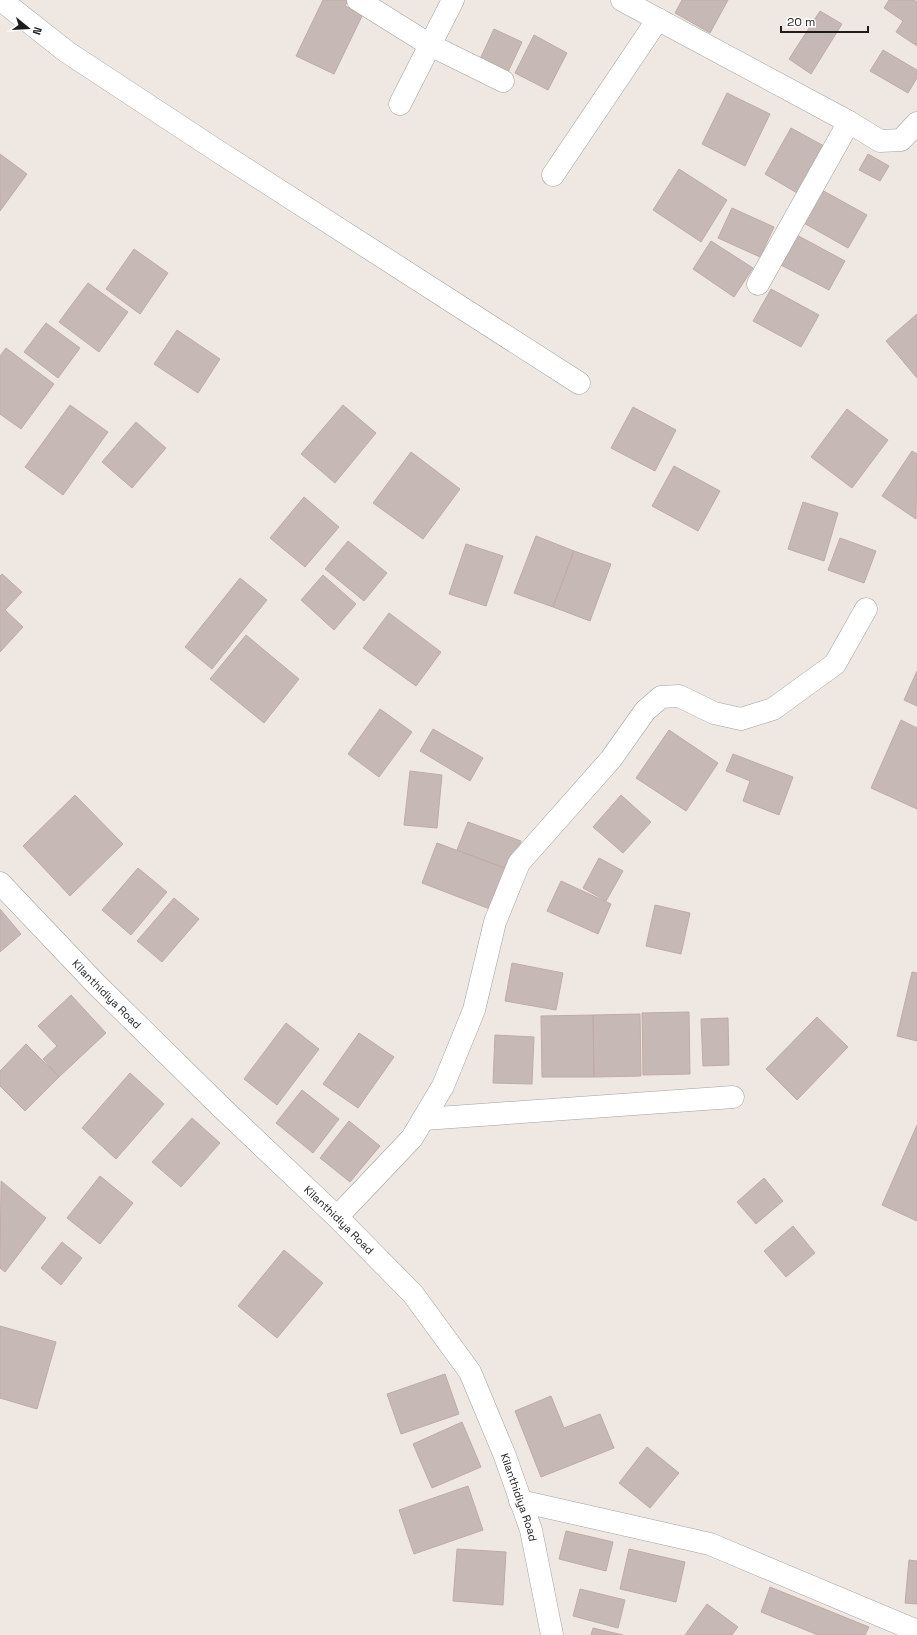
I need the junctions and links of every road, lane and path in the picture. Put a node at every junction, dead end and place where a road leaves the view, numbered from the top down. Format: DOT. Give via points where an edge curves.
graph roads {
  1 [pos="1,0"];
  2 [pos="358,0"];
  3 [pos="453,0"];
  4 [pos="622,0"];
  5 [pos="658,19"];
  6 [pos="430,46"];
  7 [pos="503,81"];
  8 [pos="400,104"];
  9 [pos="849,122"];
  10 [pos="917,123"];
  11 [pos="553,175"];
  12 [pos="758,284"];
  13 [pos="578,383"];
  14 [pos="866,609"];
  15 [pos="0,883"];
  16 [pos="734,1097"];
  17 [pos="424,1119"];
  18 [pos="337,1217"];
  19 [pos="520,1501"];
  20 [pos="917,1631"];
  21 [pos="552,1635"];
  1 -- 13 [label="street" via="67,52"];
  2 -- 6 [label="street"];
  3 -- 6 [label="street"];
  4 -- 5 [label="street"];
  5 -- 9 [label="street"];
  5 -- 11 [label="street"];
  6 -- 7 [label="street"];
  6 -- 8 [label="street"];
  9 -- 10 [label="street" via="880,141 901,140"];
  9 -- 12 [label="street"];
  14 -- 17 [label="street" via="835,664 773,709 741,719 714,713 679,696 661,697 645,711 611,759 520,863 495,922 474,1010 443,1086"];
  15 -- 18 [label="street, Kilanthidiya Road" via="94,983"];
  16 -- 17 [label="street"];
  17 -- 18 [label="street" via="412,1138"];
  18 -- 19 [label="street, Kilanthidiya Road" via="413,1294 470,1372 505,1456"];
  19 -- 20 [label="street" via="710,1544"];
  19 -- 21 [label="street, Kilanthidiya Road" via="531,1530"];
}
